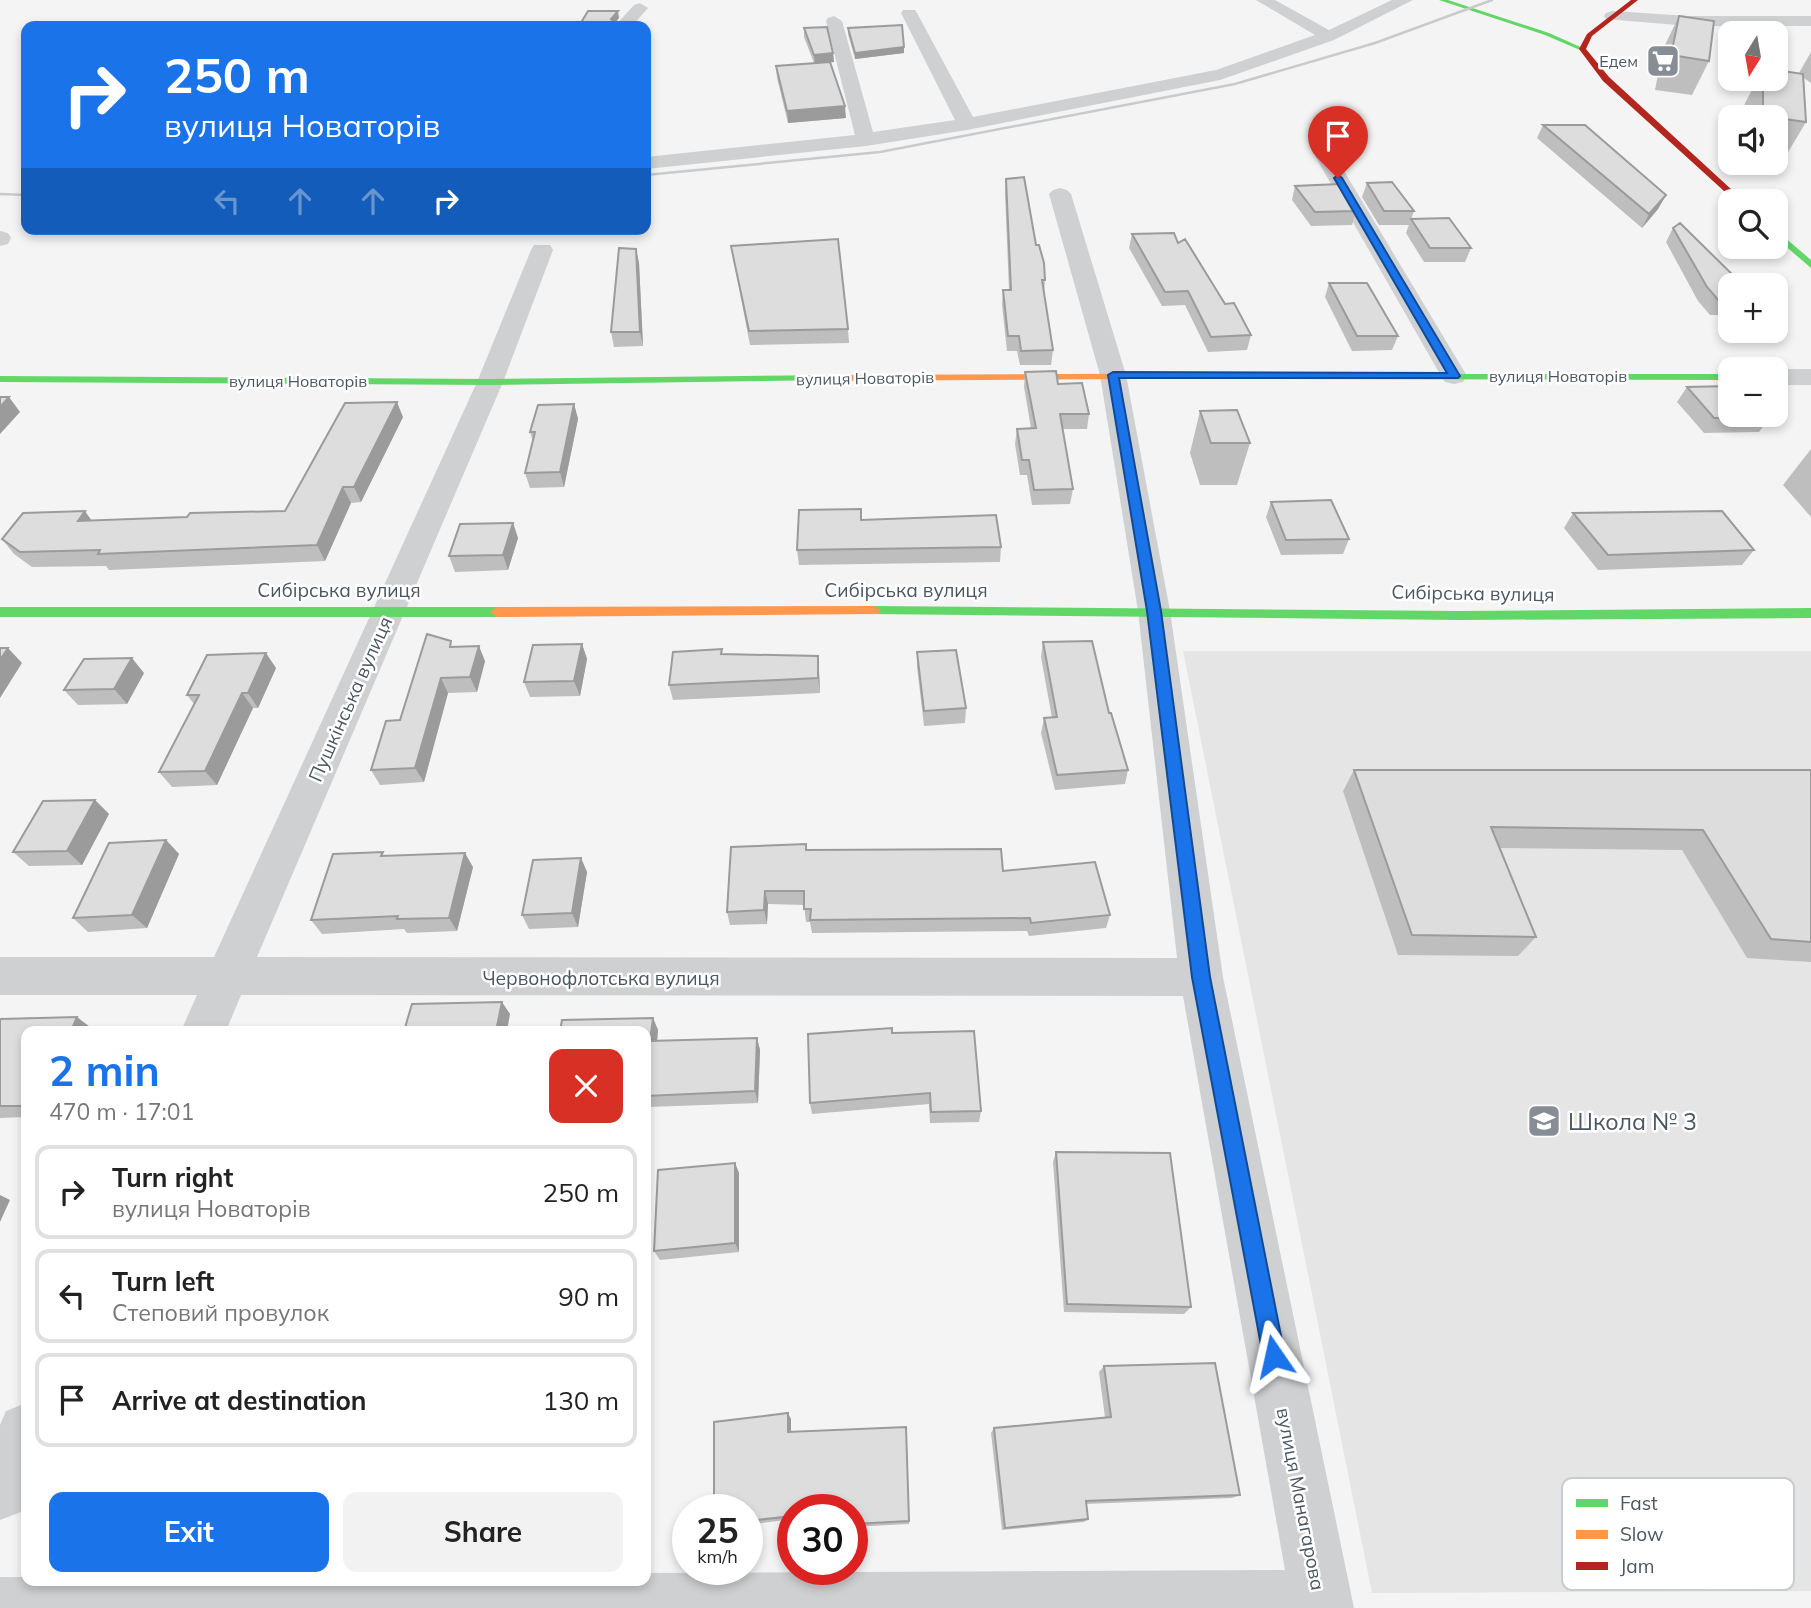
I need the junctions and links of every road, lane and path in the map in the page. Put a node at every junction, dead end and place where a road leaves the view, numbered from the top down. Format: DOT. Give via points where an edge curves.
graph roads {
  1 [pos="1264,0"];
  2 [pos="1405,0"];
  3 [pos="1441,0"];
  4 [pos="1635,0"];
  5 [pos="639,8"];
  6 [pos="909,13"];
  7 [pos="1612,16"];
  8 [pos="627,21"];
  9 [pos="834,21"];
  10 [pos="1811,21"];
  11 [pos="1328,36"];
  12 [pos="1582,49"];
  13 [pos="967,124"];
  14 [pos="866,140"];
  15 [pos="1325,156"];
  16 [pos="651,162"];
  17 [pos="1728,189"];
  18 [pos="1060,194"];
  19 [pos="1788,244"];
  20 [pos="542,250"];
  21 [pos="1811,265"];
  22 [pos="1113,375"];
  23 [pos="1454,376"];
  24 [pos="1718,377"];
  25 [pos="1788,377"];
  26 [pos="1811,377"];
  27 [pos="0,379"];
  28 [pos="490,382"];
  29 [pos="389,611"];
  30 [pos="1154,611"];
  31 [pos="0,612"];
  32 [pos="1811,613"];
  33 [pos="0,976"];
  34 [pos="1201,977"];
  35 [pos="227,978"];
  36 [pos="205,1026"];
  37 [pos="21,1443"];
  38 [pos="0,1491"];
  39 [pos="1322,1604"];
  40 [pos="0,1608"];
  1 -- 11 [label="street"];
  2 -- 11 [label="street"];
  3 -- 12 [label="street"];
  4 -- 7 [label="street"];
  5 -- 8 [label="street"];
  6 -- 13 [label="street"];
  7 -- 10 [label="street"];
  7 -- 12 [label="street" via="1589,35"];
  9 -- 14 [label="street"];
  11 -- 13 [label="street" via="1220,75"];
  12 -- 17 [label="street" via="1606,79"];
  13 -- 14 [label="street"];
  14 -- 16 [label="street"];
  15 -- 23 [label="street"];
  18 -- 22 [label="street, вулиця Манагарова"];
  19 -- 21 [label="street"];
  20 -- 28 [label="street, Пушкінська вулиця"];
  22 -- 23 [label="street, вулиця Новаторів"];
  22 -- 28 [label="street, вулиця Новаторів"];
  22 -- 30 [label="street, вулиця Манагарова"];
  23 -- 24 [label="street, вулиця Новаторів"];
  25 -- 26 [label="street"];
  27 -- 28 [label="street, вулиця Новаторів"];
  28 -- 29 [label="street, Пушкінська вулиця"];
  29 -- 30 [label="street, Сибірська вулиця"];
  29 -- 31 [label="street, Сибірська вулиця"];
  29 -- 35 [label="street, Пушкінська вулиця"];
  30 -- 32 [label="street, Сибірська вулиця" via="1635,617"];
  30 -- 34 [label="street, вулиця Манагарова"];
  33 -- 35 [label="street, Червонофлотська вулиця"];
  34 -- 35 [label="street, Червонофлотська вулиця"];
  34 -- 39 [label="street, вулиця Манагарова"];
  35 -- 36 [label="street, Пушкінська вулиця"];
  37 -- 38 [label="street"];
  39 -- 40 [label="street"];
}
